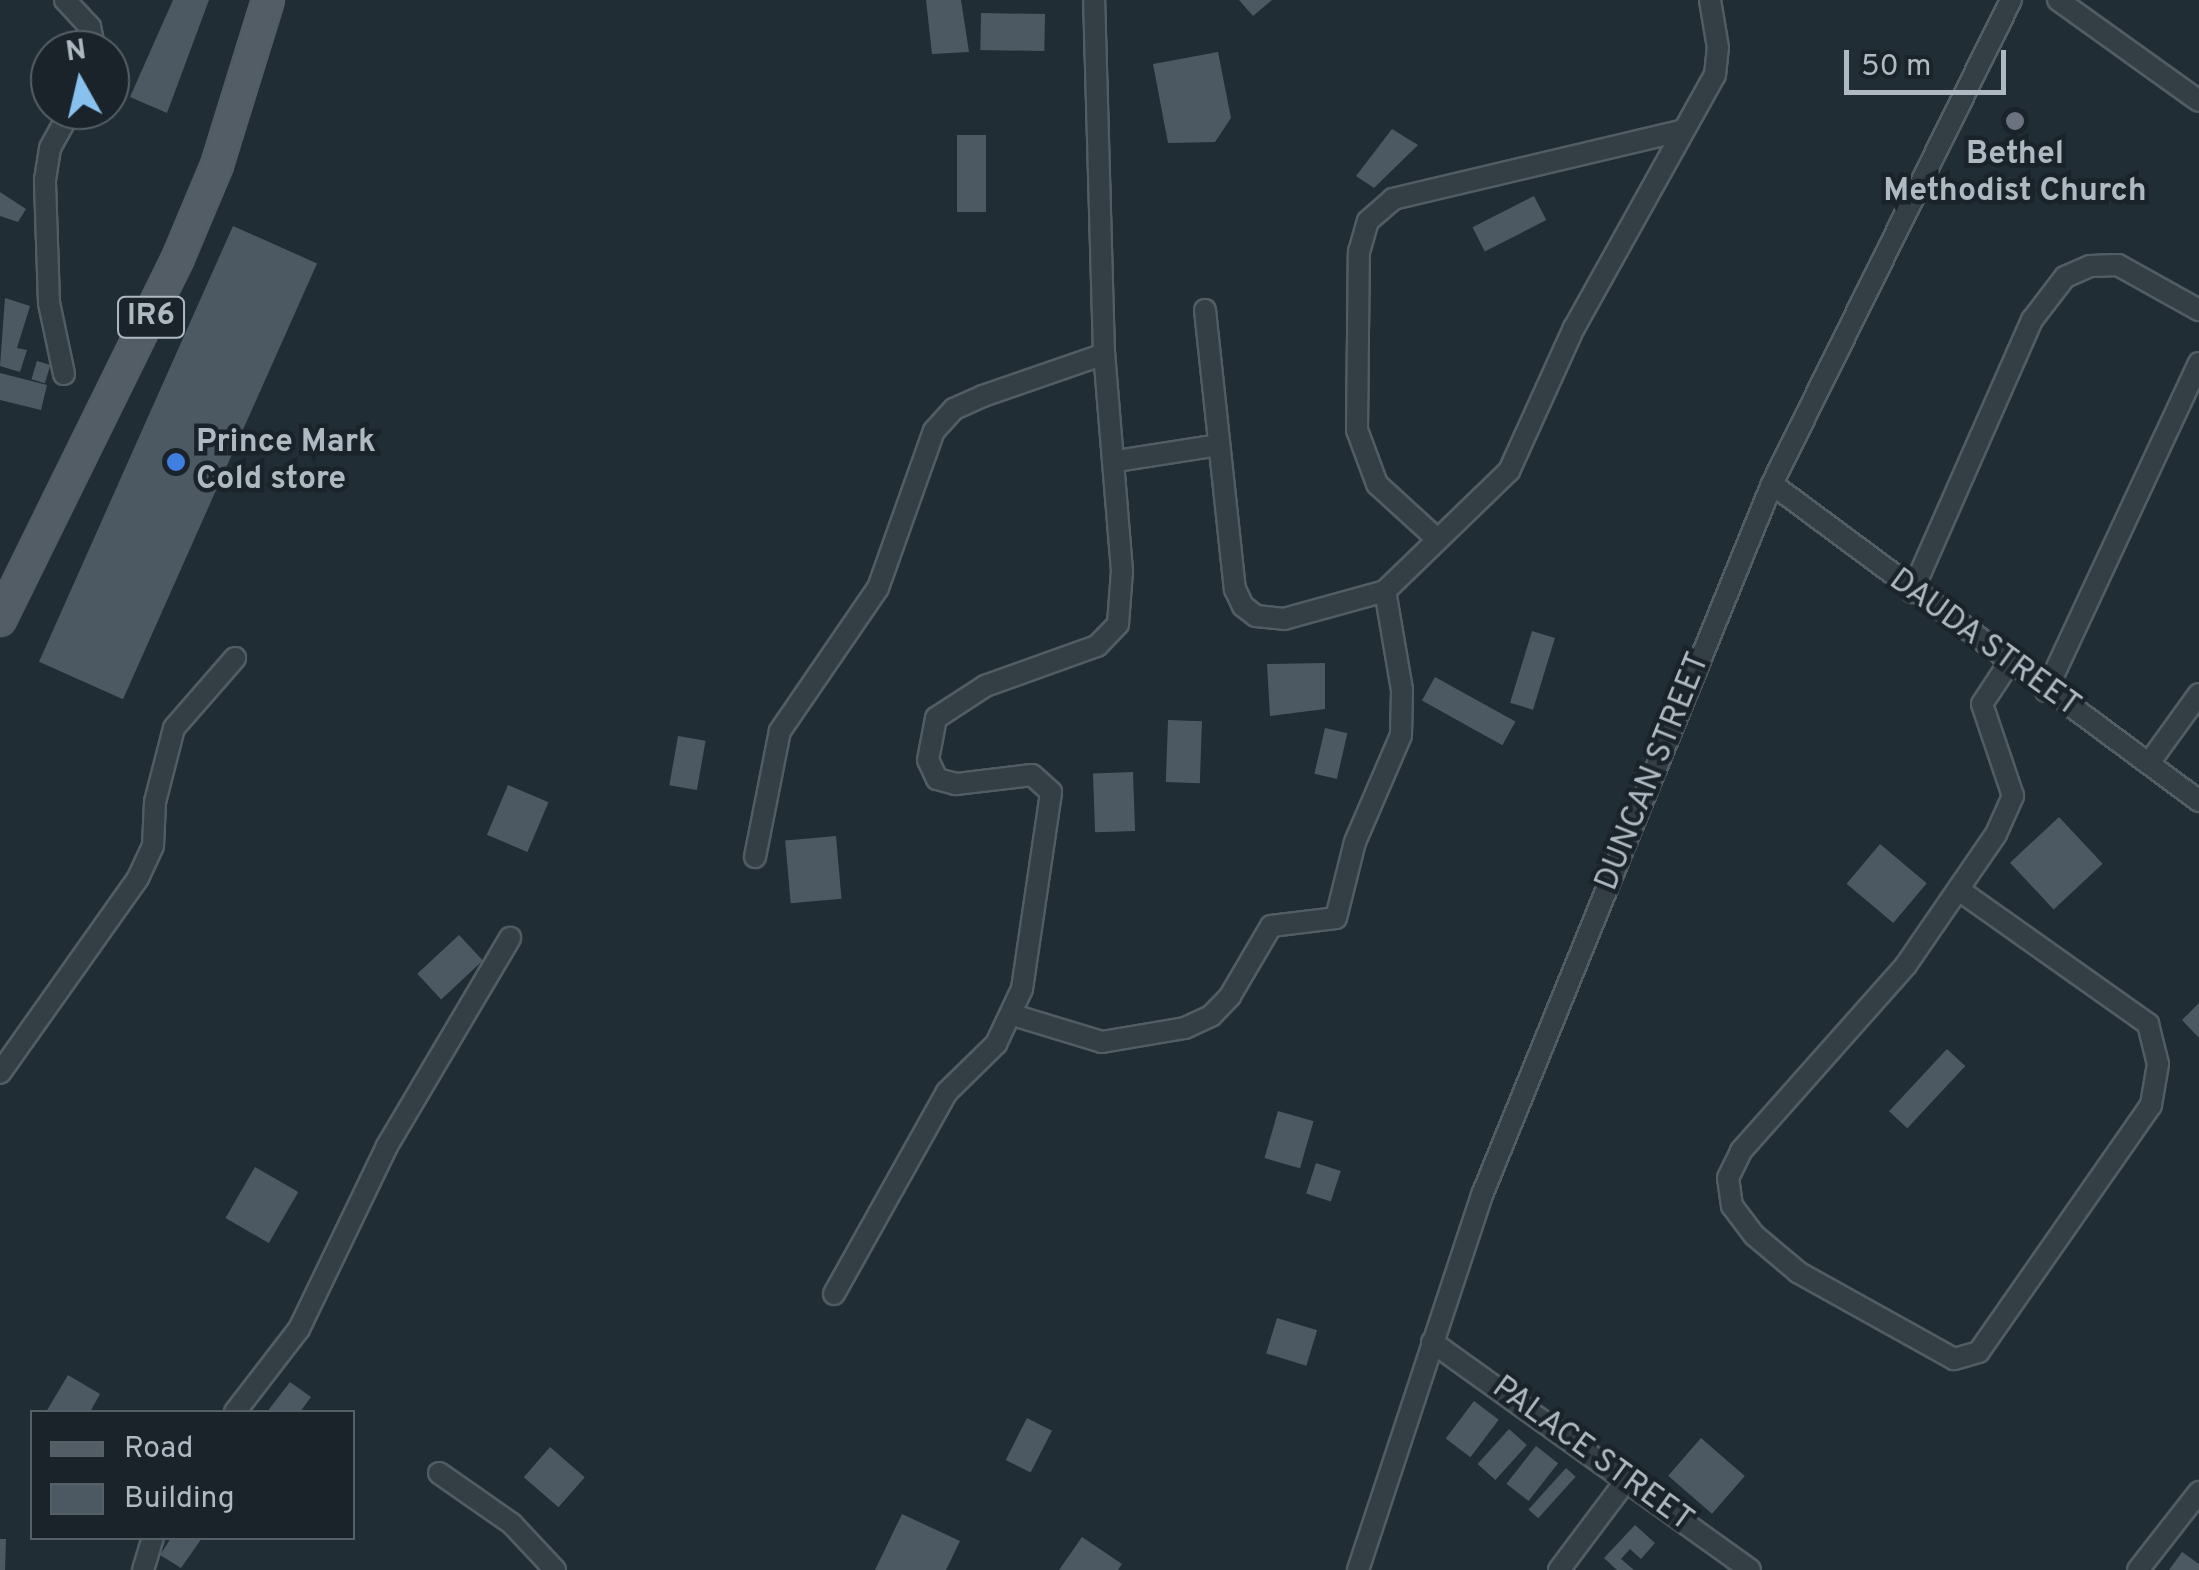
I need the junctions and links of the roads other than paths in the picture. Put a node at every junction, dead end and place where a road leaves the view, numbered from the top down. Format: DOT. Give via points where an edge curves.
graph roads {
  1 [pos="65,0"];
  2 [pos="268,0"];
  3 [pos="1094,0"];
  4 [pos="1710,0"];
  5 [pos="2011,0"];
  6 [pos="2058,0"];
  7 [pos="91,30"];
  8 [pos="2199,101"];
  9 [pos="60,130"];
  10 [pos="1680,131"];
  11 [pos="1205,310"];
  12 [pos="2199,310"];
  13 [pos="1104,354"];
  14 [pos="2199,364"];
  15 [pos="64,374"];
  16 [pos="1218,445"];
  17 [pos="1116,461"];
  18 [pos="1772,484"];
  19 [pos="1437,539"];
  20 [pos="1385,591"];
  21 [pos="1912,592"];
  22 [pos="0,620"];
  23 [pos="236,658"];
  24 [pos="2009,663"];
  25 [pos="2046,691"];
  26 [pos="2199,694"];
  27 [pos="2149,764"];
  28 [pos="2199,801"];
  29 [pos="755,858"];
  30 [pos="1959,890"];
  31 [pos="510,938"];
  32 [pos="1013,1016"];
  33 [pos="0,1073"];
  34 [pos="834,1294"];
  35 [pos="1432,1342"];
  36 [pos="237,1410"];
  37 [pos="439,1473"];
  38 [pos="1628,1478"];
  39 [pos="2199,1492"];
  40 [pos="152,1540"];
  41 [pos="143,1570"];
  42 [pos="555,1570"];
  43 [pos="1358,1570"];
  44 [pos="1558,1570"];
  45 [pos="1750,1570"];
  46 [pos="2138,1570"];
  1 -- 7 [label="street"];
  2 -- 22 [label="main road, IR6" via="216,165 178,258"];
  3 -- 13 [label="street"];
  4 -- 10 [label="street" via="1715,75"];
  5 -- 18 [label="street, DUNCAN STREET"];
  6 -- 8 [label="street"];
  9 -- 15 [label="street" via="45,180 49,302"];
  10 -- 19 [label="street" via="1574,328 1509,470"];
  10 -- 19 [label="street" via="1393,199 1368,221 1359,252 1357,430 1376,484"];
  11 -- 16 [label="street"];
  12 -- 21 [label="street" via="2118,266 2090,266 2065,277 2032,320"];
  13 -- 17 [label="street"];
  13 -- 29 [label="street" via="983,396 954,410 934,431 878,588 780,731"];
  14 -- 25 [label="street"];
  16 -- 17 [label="street"];
  16 -- 20 [label="street" via="1235,589 1243,606 1256,616 1284,619"];
  17 -- 32 [label="street" via="1122,571 1111,637 985,686 936,718 929,734 928,760 937,779 956,784 1032,776 1051,792"];
  18 -- 21 [label="street, DAUDA STREET"];
  18 -- 35 [label="street, DUNCAN STREET" via="1482,1195"];
  19 -- 20 [label="street"];
  20 -- 32 [label="street" via="1402,690 1401,735 1355,842 1336,918 1271,926 1230,996 1211,1016 1171,1032 1102,1042"];
  21 -- 24 [label="street, DAUDA STREET"];
  23 -- 33 [label="street" via="174,728 155,802 153,846 138,878"];
  24 -- 25 [label="street, DAUDA STREET"];
  24 -- 30 [label="street" via="1982,704 2013,796"];
  25 -- 27 [label="street, DAUDA STREET"];
  26 -- 27 [label="street"];
  27 -- 28 [label="street, DAUDA STREET"];
  30 -- 30 [label="street" via="1906,965 1741,1151 1728,1178 1732,1206 1798,1272 1954,1359 1979,1352 2151,1105 2158,1064 2148,1024"];
  31 -- 36 [label="street" via="387,1146 299,1329"];
  32 -- 34 [label="street" via="996,1044 947,1092"];
  35 -- 38 [label="street, PALACE STREET"];
  35 -- 43 [label="street, DUNCAN STREET"];
  37 -- 42 [label="street" via="512,1524"];
  38 -- 44 [label="street"];
  38 -- 45 [label="street, PALACE STREET"];
  39 -- 46 [label="street"];
  40 -- 41 [label="street"];
}
